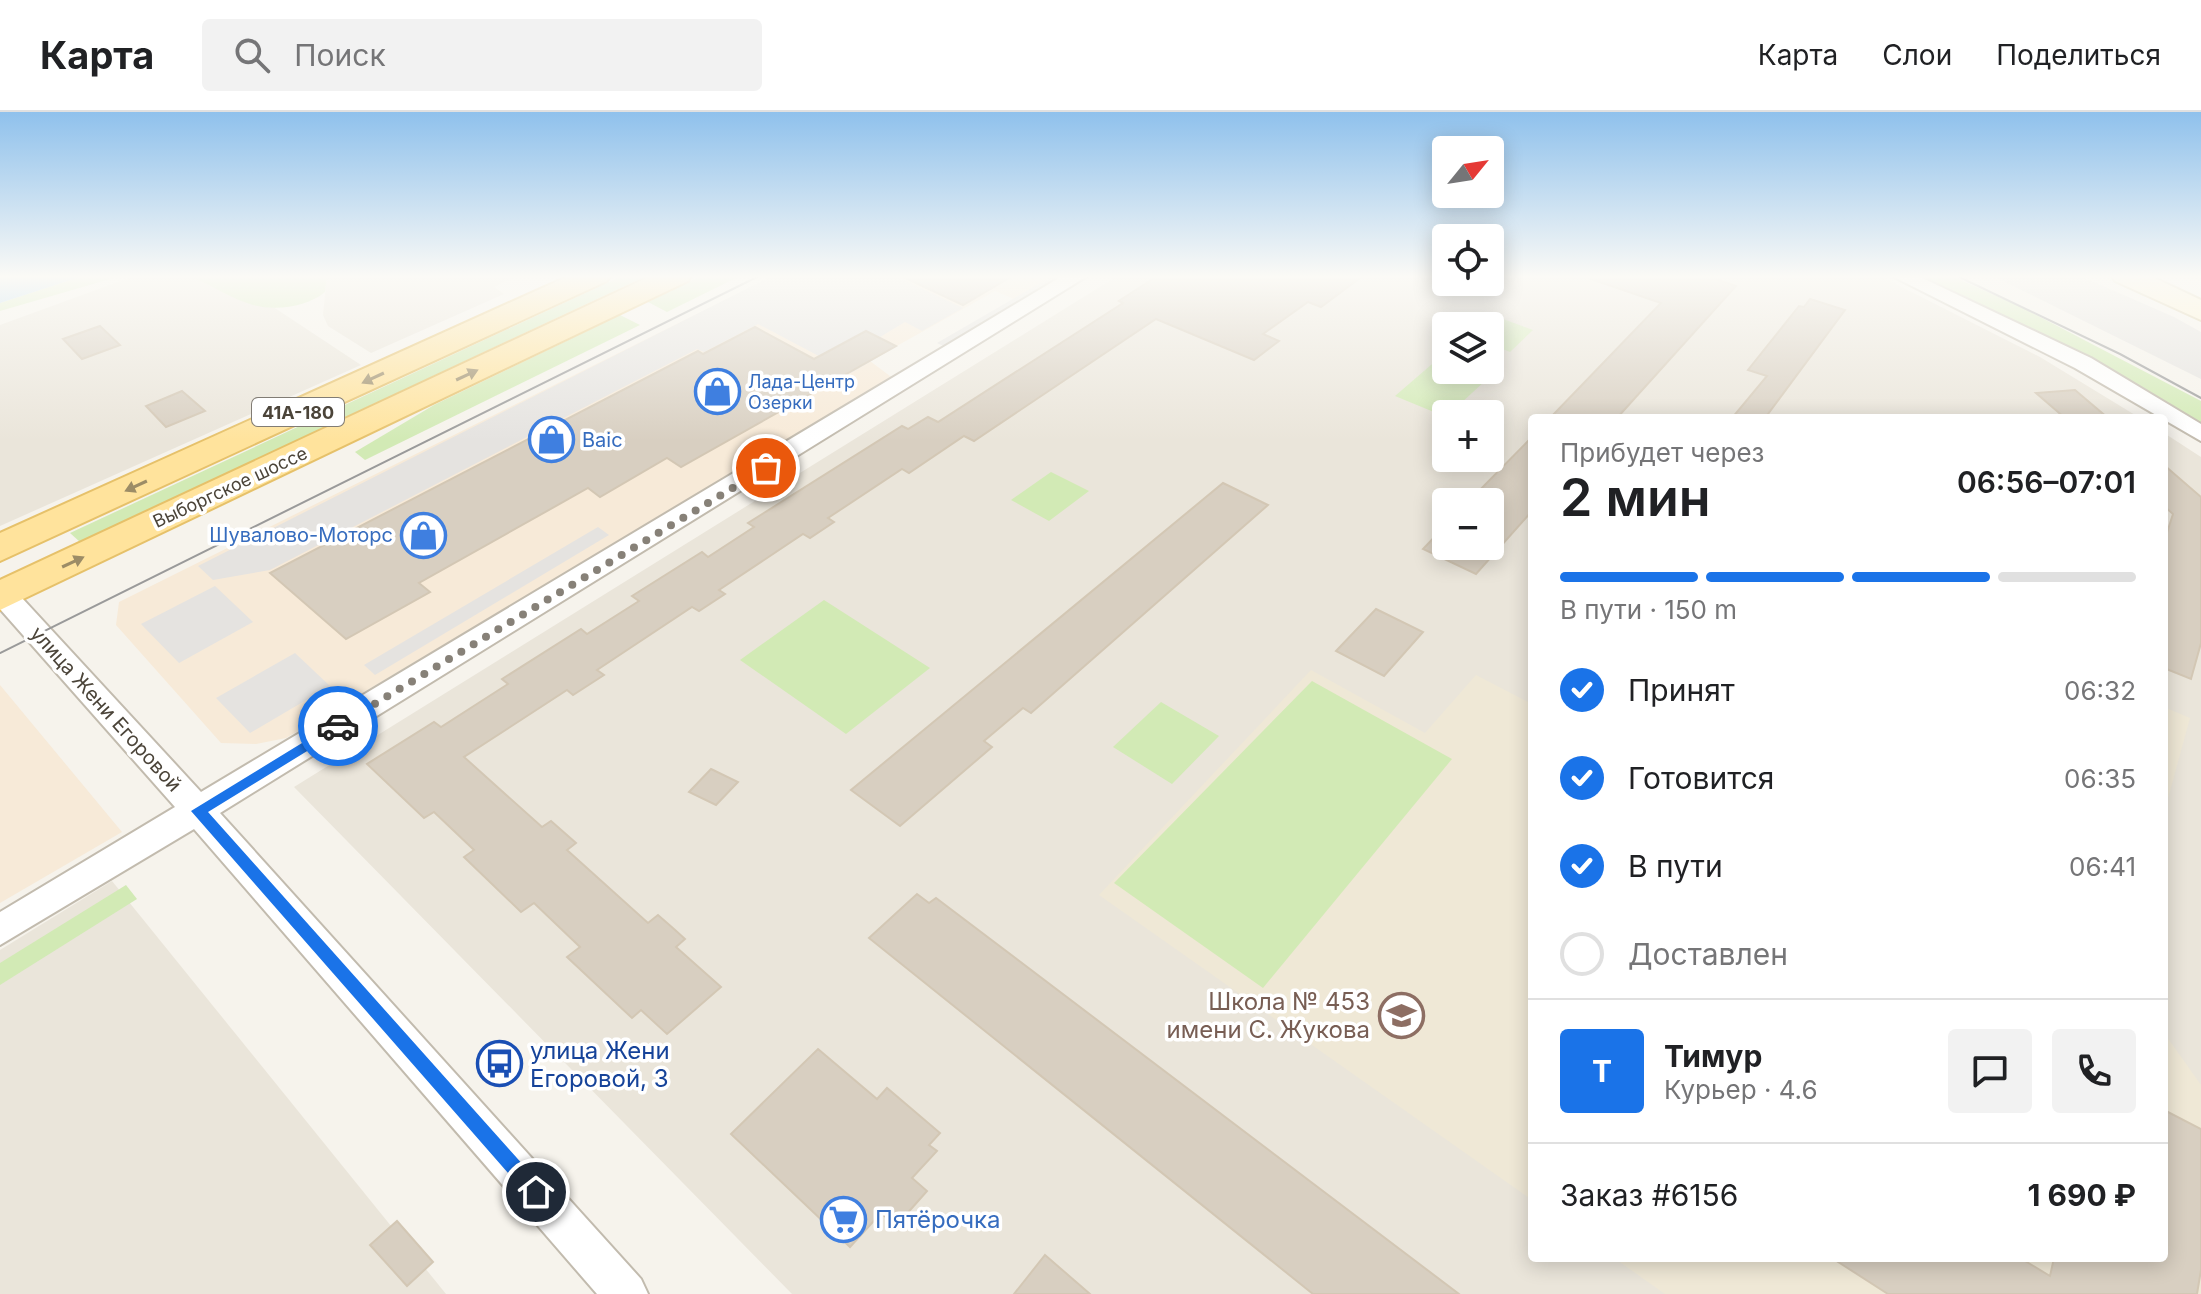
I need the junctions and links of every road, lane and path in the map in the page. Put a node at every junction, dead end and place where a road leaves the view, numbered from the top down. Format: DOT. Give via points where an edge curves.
graph roads {
  1 [pos="476,330"];
  2 [pos="560,330"];
  3 [pos="988,330"];
  4 [pos="2015,330"];
  5 [pos="2168,414"];
  6 [pos="2168,414"];
  7 [pos="2201,434"];
  8 [pos="0,548"];
  9 [pos="1,594"];
  10 [pos="198,811"];
  11 [pos="0,930"];
  12 [pos="626,1294"];
  1 -- 8 [label="main road, Выборгское шоссе / 41А-180, one-way"];
  9 -- 2 [label="main road, Выборгское шоссе / 41А-180, one-way"];
  3 -- 10 [label="street"];
  4 -- 5 [label="street" via="2083,363"];
  6 -- 7 [label="street"];
  9 -- 10 [label="street, улица Жени Егоровой"];
  10 -- 11 [label="street"];
  10 -- 12 [label="street, улица Жени Егоровой"];
}
